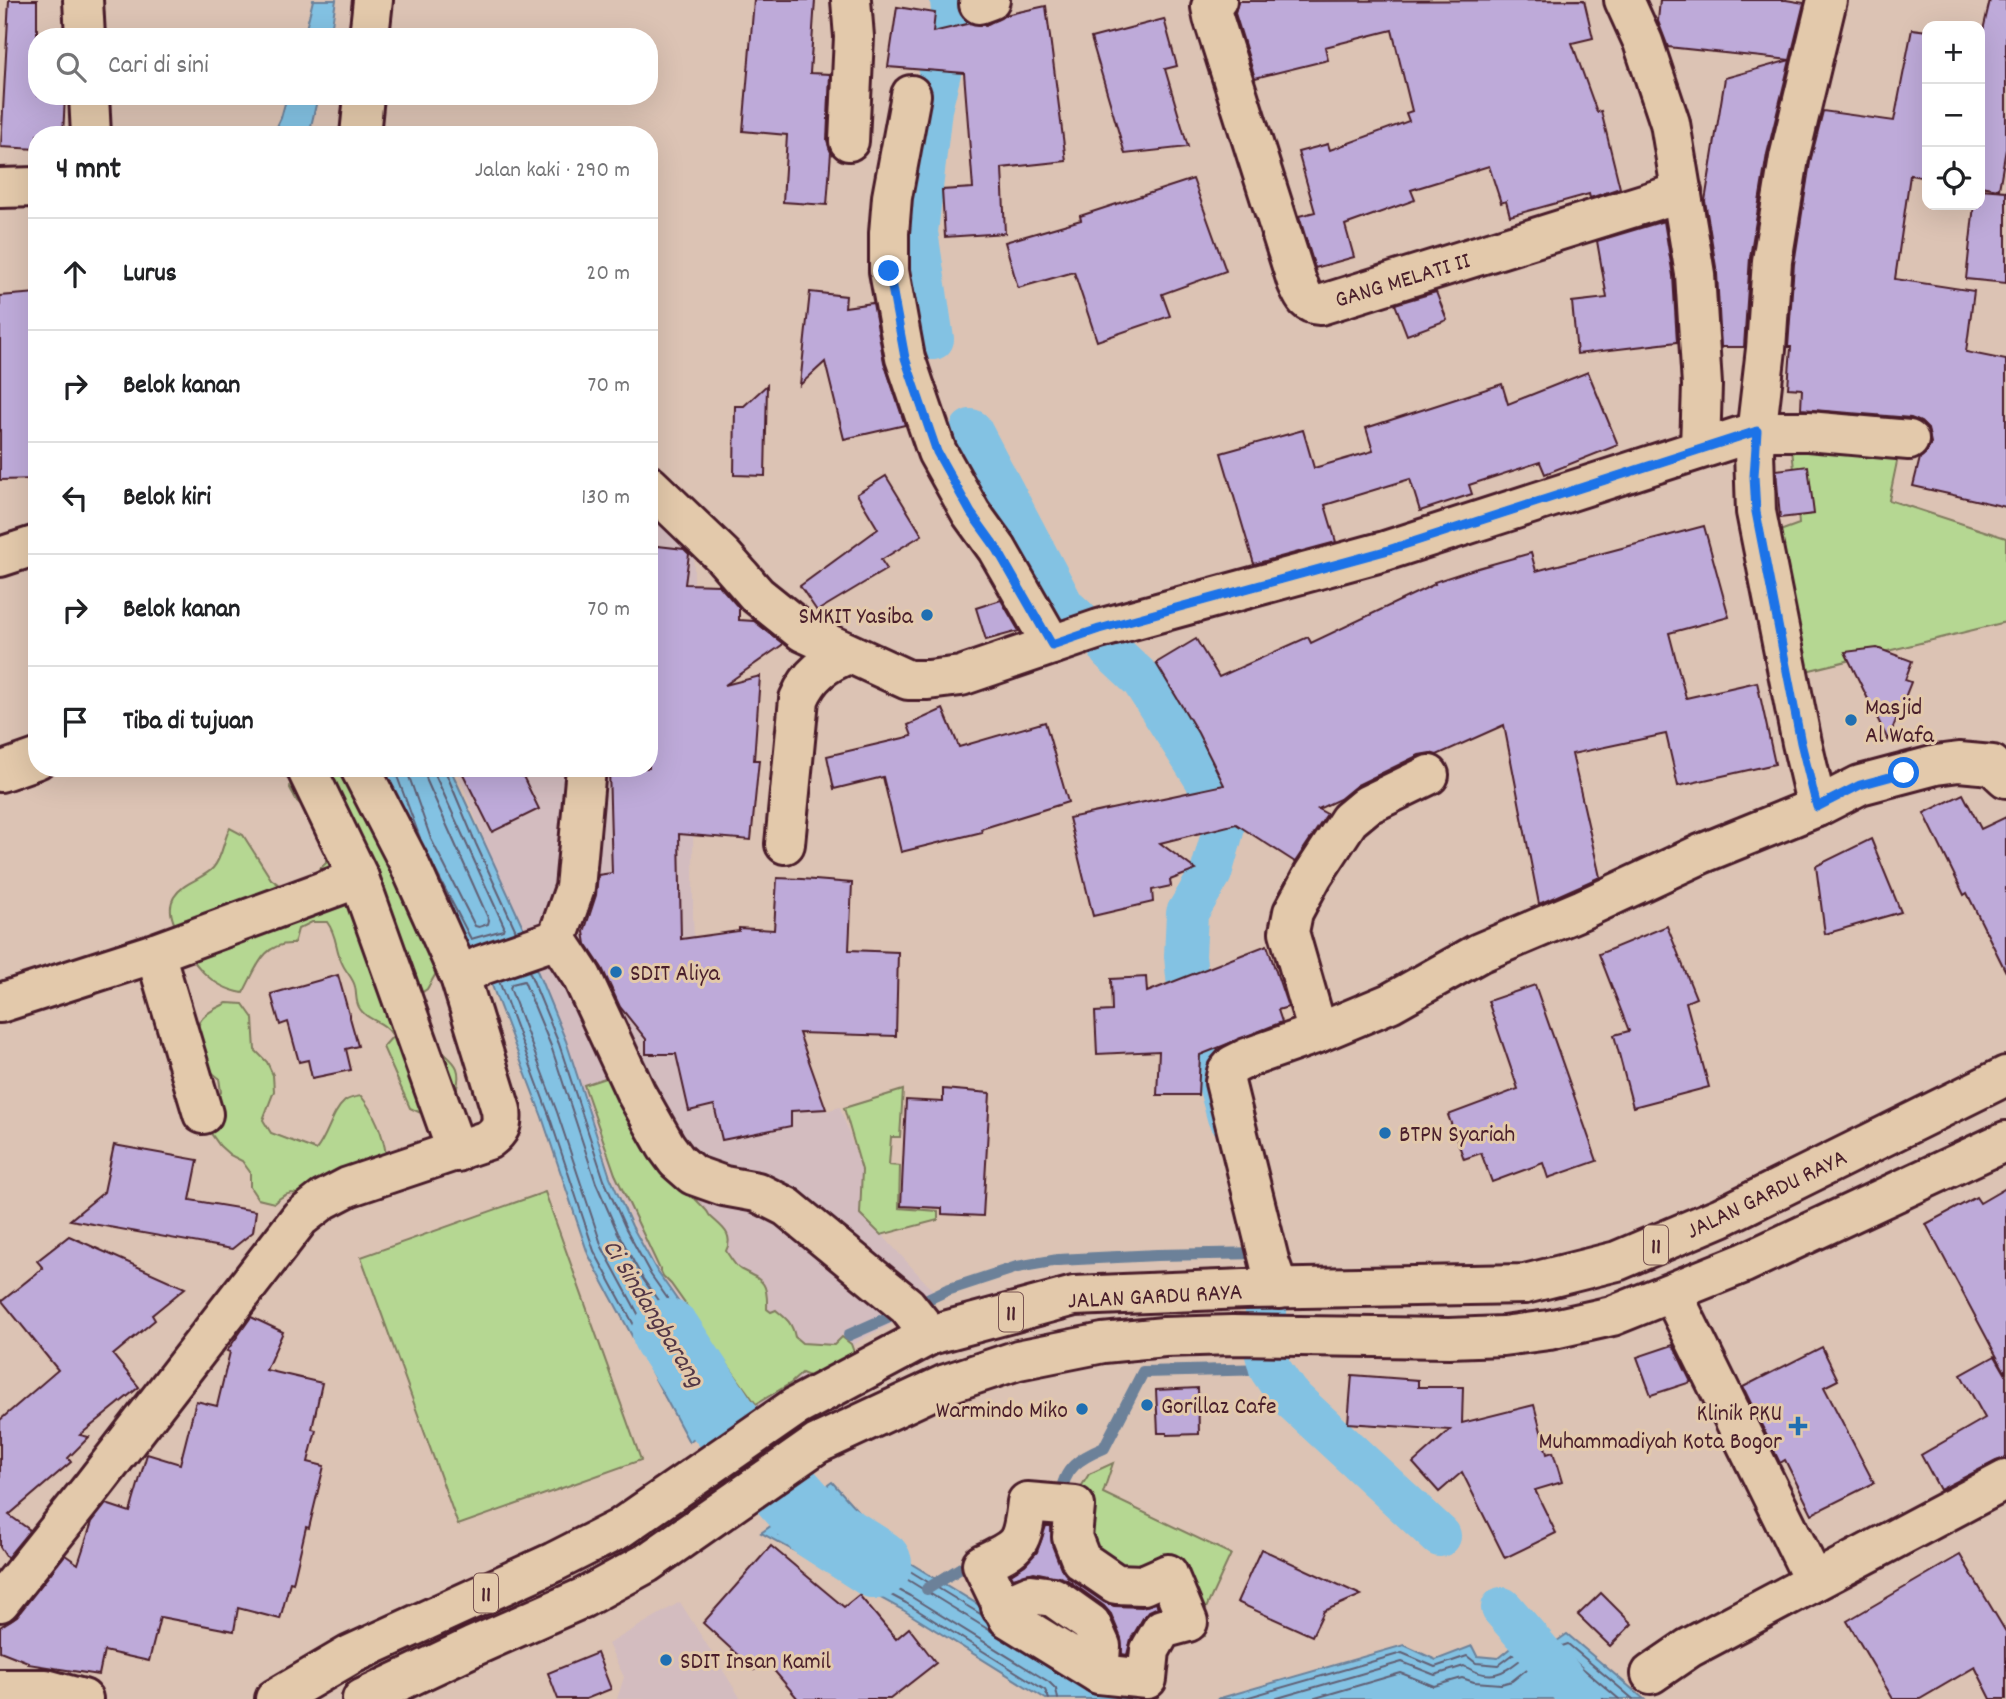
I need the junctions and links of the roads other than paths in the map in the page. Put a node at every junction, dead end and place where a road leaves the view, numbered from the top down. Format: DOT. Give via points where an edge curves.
graph roads {
  1 [pos="83,0"];
  2 [pos="373,0"];
  3 [pos="851,0"];
  4 [pos="1217,0"];
  5 [pos="1624,0"];
  6 [pos="1827,0"];
  7 [pos="85,28"];
  8 [pos="370,28"];
  9 [pos="911,95"];
  10 [pos="89,105"];
  11 [pos="363,105"];
  12 [pos="91,126"];
  13 [pos="361,126"];
  14 [pos="849,141"];
  15 [pos="28,187"];
  16 [pos="0,188"];
  17 [pos="1682,192"];
  18 [pos="1757,431"];
  19 [pos="1909,440"];
  20 [pos="1700,448"];
  21 [pos="658,494"];
  22 [pos="28,548"];
  23 [pos="0,557"];
  24 [pos="1052,645"];
  25 [pos="849,654"];
  26 [pos="28,762"];
  27 [pos="0,772"];
  28 [pos="1429,775"];
  29 [pos="310,777"];
  30 [pos="365,777"];
  31 [pos="585,777"];
  32 [pos="2006,778"];
  33 [pos="1817,807"];
  34 [pos="785,844"];
  35 [pos="359,878"];
  36 [pos="543,944"];
  37 [pos="155,953"];
  38 [pos="471,971"];
  39 [pos="0,1003"];
  40 [pos="1318,1033"];
  41 [pos="2006,1076"];
  42 [pos="203,1114"];
  43 [pos="2006,1141"];
  44 [pos="457,1152"];
  45 [pos="1721,1217"];
  46 [pos="1744,1263"];
  47 [pos="1266,1289"];
  48 [pos="1672,1293"];
  49 [pos="930,1335"];
  50 [pos="2006,1480"];
  51 [pos="1814,1581"];
  52 [pos="0,1602"];
  53 [pos="1001,1607"];
  54 [pos="1099,1674"];
  55 [pos="1651,1674"];
  56 [pos="0,1691"];
  57 [pos="14,1699"];
  58 [pos="83,1699"];
  59 [pos="275,1699"];
  60 [pos="362,1699"];
  1 -- 7 [label="main road"];
  2 -- 8 [label="main road"];
  3 -- 14 [label="main road" via="854,37"];
  4 -- 17 [label="main road, GANG MELATI II" via="1211,7 1213,17 1297,282 1311,304 1320,305"];
  5 -- 17 [label="main road" via="1670,123"];
  6 -- 18 [label="main road" via="1783,192"];
  9 -- 24 [label="main road" via="889,233 889,271 905,358 937,452"];
  10 -- 12 [label="main road"];
  11 -- 13 [label="main road"];
  15 -- 16 [label="main road"];
  17 -- 20 [label="main road" via="1695,274 1702,385"];
  18 -- 19 [label="main road"];
  18 -- 20 [label="main road"];
  18 -- 33 [label="main road" via="1756,512"];
  20 -- 24 [label="main road" via="1385,551"];
  21 -- 25 [label="main road" via="757,596 803,632"];
  22 -- 23 [label="main road"];
  24 -- 25 [label="main road" via="961,676 929,680 908,680"];
  25 -- 34 [label="main road" via="816,672 799,699"];
  26 -- 27 [label="main road"];
  28 -- 40 [label="main road" via="1367,805 1349,820 1293,912 1289,932"];
  29 -- 35 [label="main road"];
  30 -- 38 [label="main road"];
  31 -- 36 [label="main road" via="575,888"];
  32 -- 33 [label="main road" via="1992,765 1979,762 1936,765 1860,785"];
  33 -- 40 [label="main road" via="1479,953 1390,1003"];
  35 -- 37 [label="main road"];
  35 -- 44 [label="main road"];
  36 -- 38 [label="main road"];
  36 -- 49 [label="main road" via="582,977 636,1093 677,1161 693,1175 757,1192 787,1207 907,1306"];
  37 -- 39 [label="main road"];
  37 -- 42 [label="main road"];
  38 -- 44 [label="main road" via="503,1124 488,1140"];
  40 -- 47 [label="main road" via="1247,1058 1227,1072 1270,1264"];
  41 -- 45 [label="main road, JALAN GARDU RAYA / 11"];
  43 -- 46 [label="main road, JALAN GARDU RAYA / 11"];
  44 -- 52 [label="main road" via="348,1187 300,1218"];
  45 -- 46 [label="main road"];
  45 -- 47 [label="main road, JALAN GARDU RAYA / 11" via="1617,1261 1525,1284"];
  46 -- 48 [label="main road, JALAN GARDU RAYA / 11"];
  47 -- 49 [label="main road, JALAN GARDU RAYA / 11" via="1074,1296"];
  48 -- 51 [label="main road"];
  48 -- 60 [label="main road, JALAN GARDU RAYA / 11" via="1612,1316 1503,1336 1164,1337 1103,1343 1018,1360 946,1384 817,1444 647,1563 583,1598"];
  49 -- 59 [label="main road, JALAN GARDU RAYA / 11" via="795,1407 619,1529 350,1655"];
  50 -- 51 [label="main road"];
  51 -- 55 [label="main road" via="1689,1648"];
  53 -- 54 [label="main road" via="1007,1618"];
  53 -- 54 [label="main road" via="1031,1594 1053,1597 1099,1634"];
  53 -- 54 [label="main road" via="982,1564 1008,1552 1023,1534 1027,1502 1075,1506 1072,1537 1081,1560 1116,1584 1143,1585 1168,1574 1188,1622 1162,1629 1150,1650 1147,1679"];
  56 -- 57 [label="main road"];
  56 -- 58 [label="main road" via="46,1689"];
}
